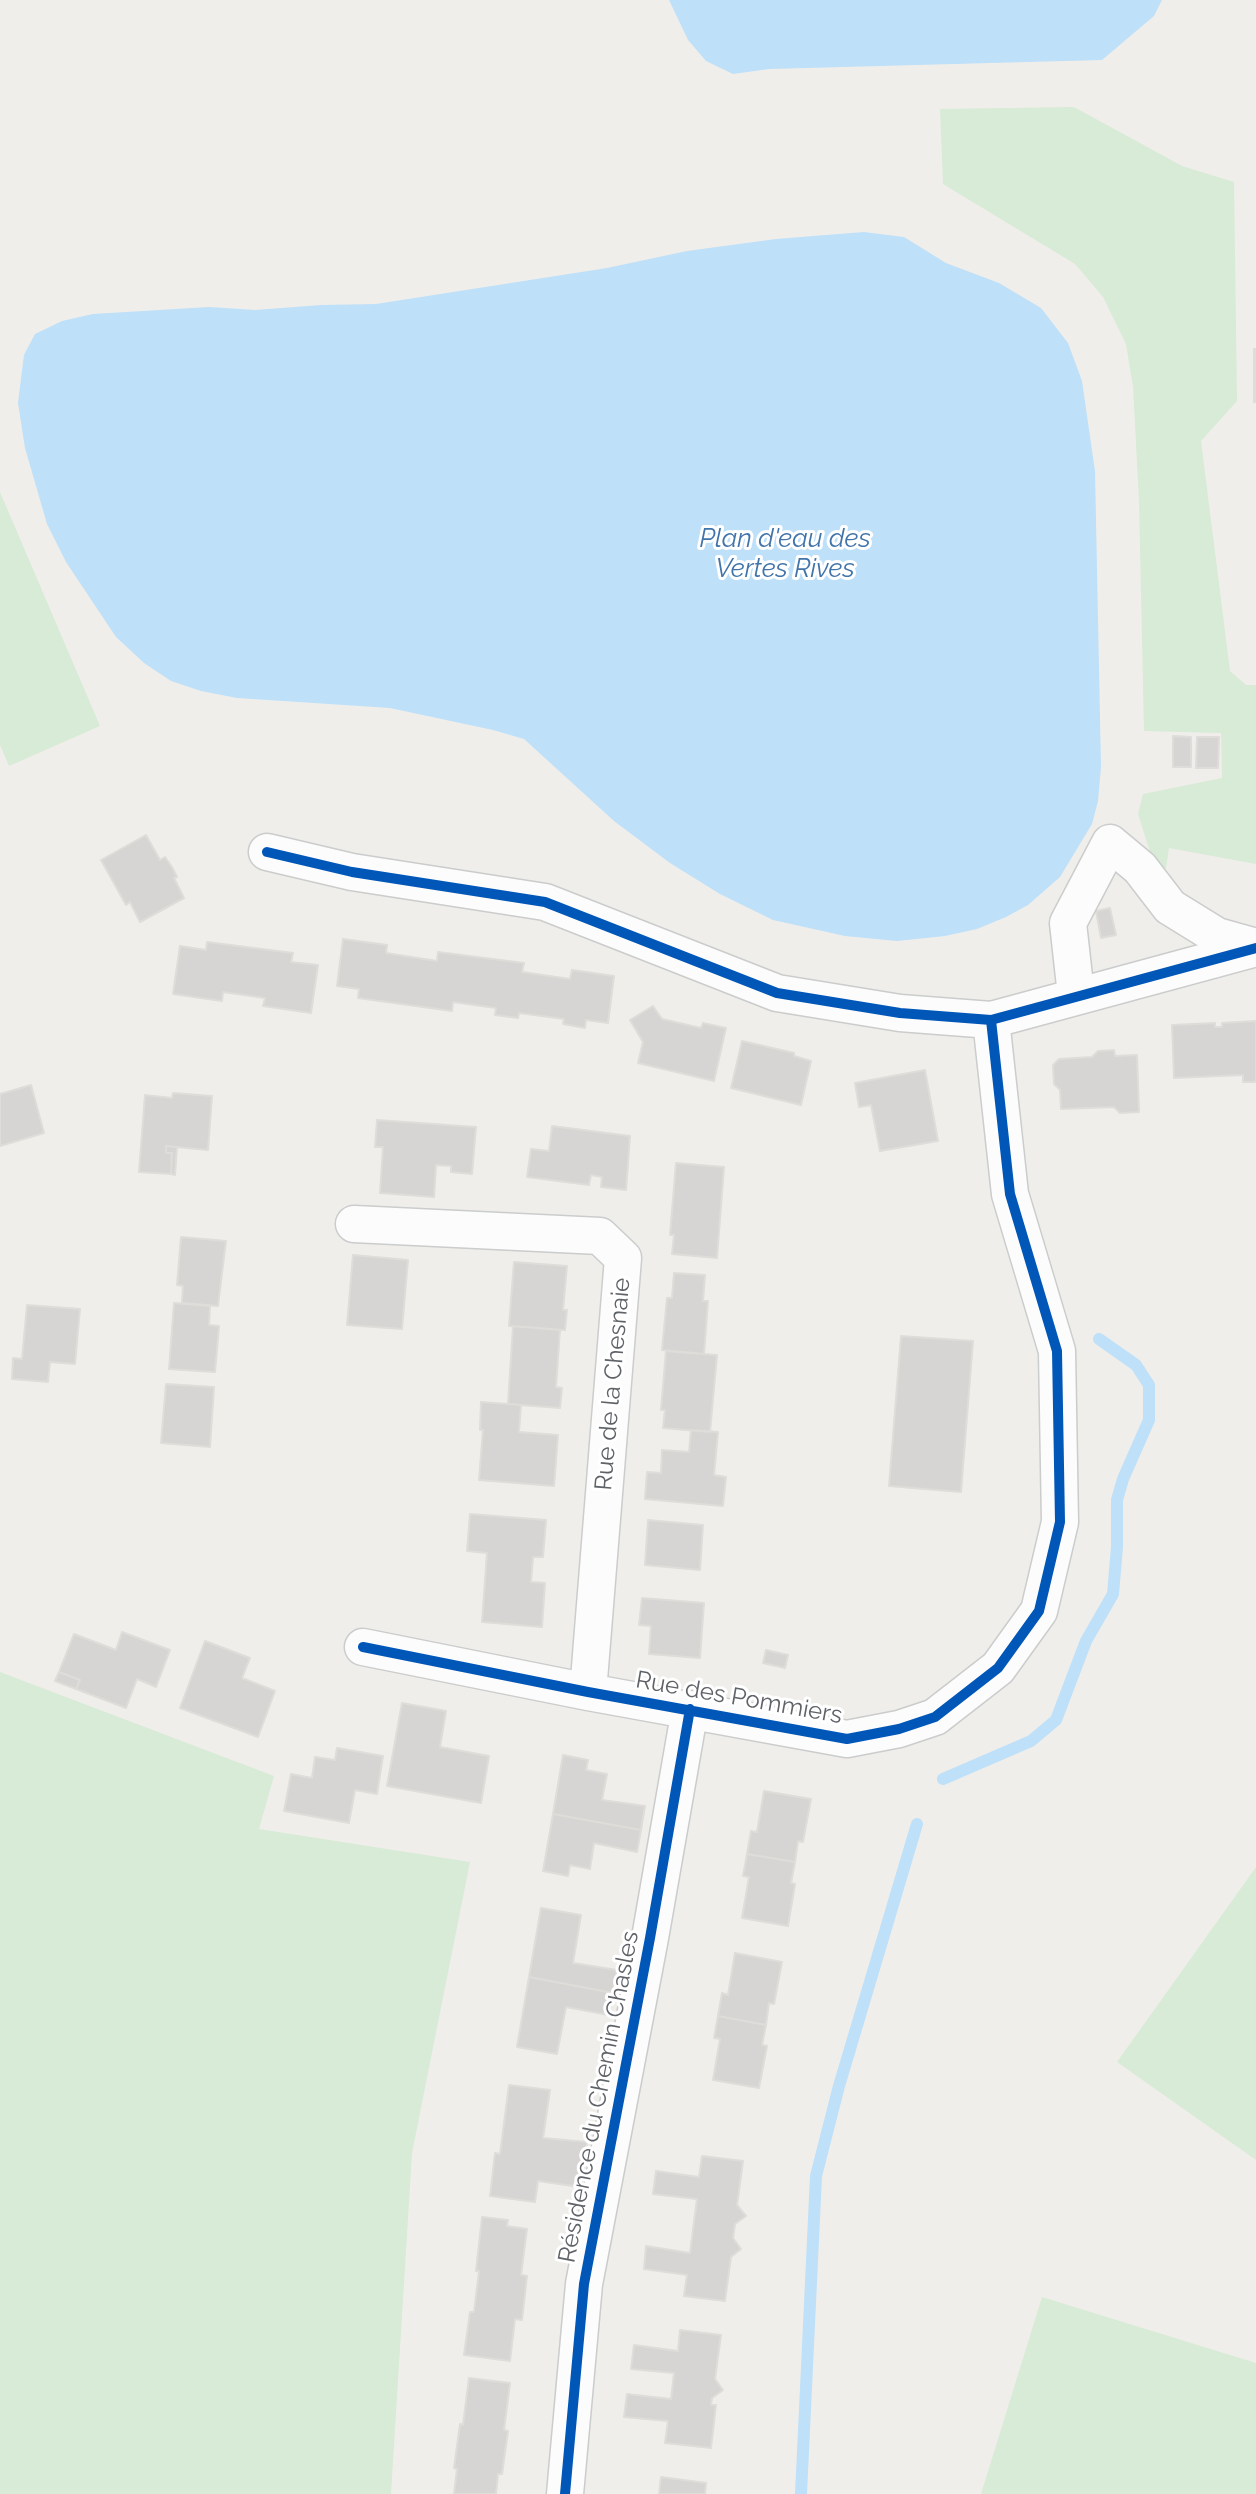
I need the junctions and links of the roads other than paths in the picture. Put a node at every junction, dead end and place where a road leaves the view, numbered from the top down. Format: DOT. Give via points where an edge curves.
graph roads {
  1 [pos="267,852"];
  2 [pos="1256,948"];
  3 [pos="1076,995"];
  4 [pos="991,1020"];
  5 [pos="354,1224"];
  6 [pos="363,1647"];
  7 [pos="588,1692"];
  8 [pos="690,1709"];
  9 [pos="565,2494"];
  1 -- 4 [label="street" via="352,872 545,902 777,993 900,1013"];
  2 -- 3 [label="street"];
  2 -- 3 [label="street" via="1217,936 1178,913 1140,868 1110,843 1068,923"];
  3 -- 4 [label="street"];
  4 -- 8 [label="street, Rue des Pommiers" via="1010,1194 1057,1351 1060,1522 1039,1611 998,1668 935,1717 899,1729 847,1739"];
  5 -- 7 [label="street, Rue de la Chesnaie" via="600,1236 623,1258"];
  6 -- 7 [label="street, Rue des Pommiers"];
  7 -- 8 [label="street, Rue des Pommiers"];
  8 -- 9 [label="street, Résidence du Chemin Chasles" via="584,2284"];
}
